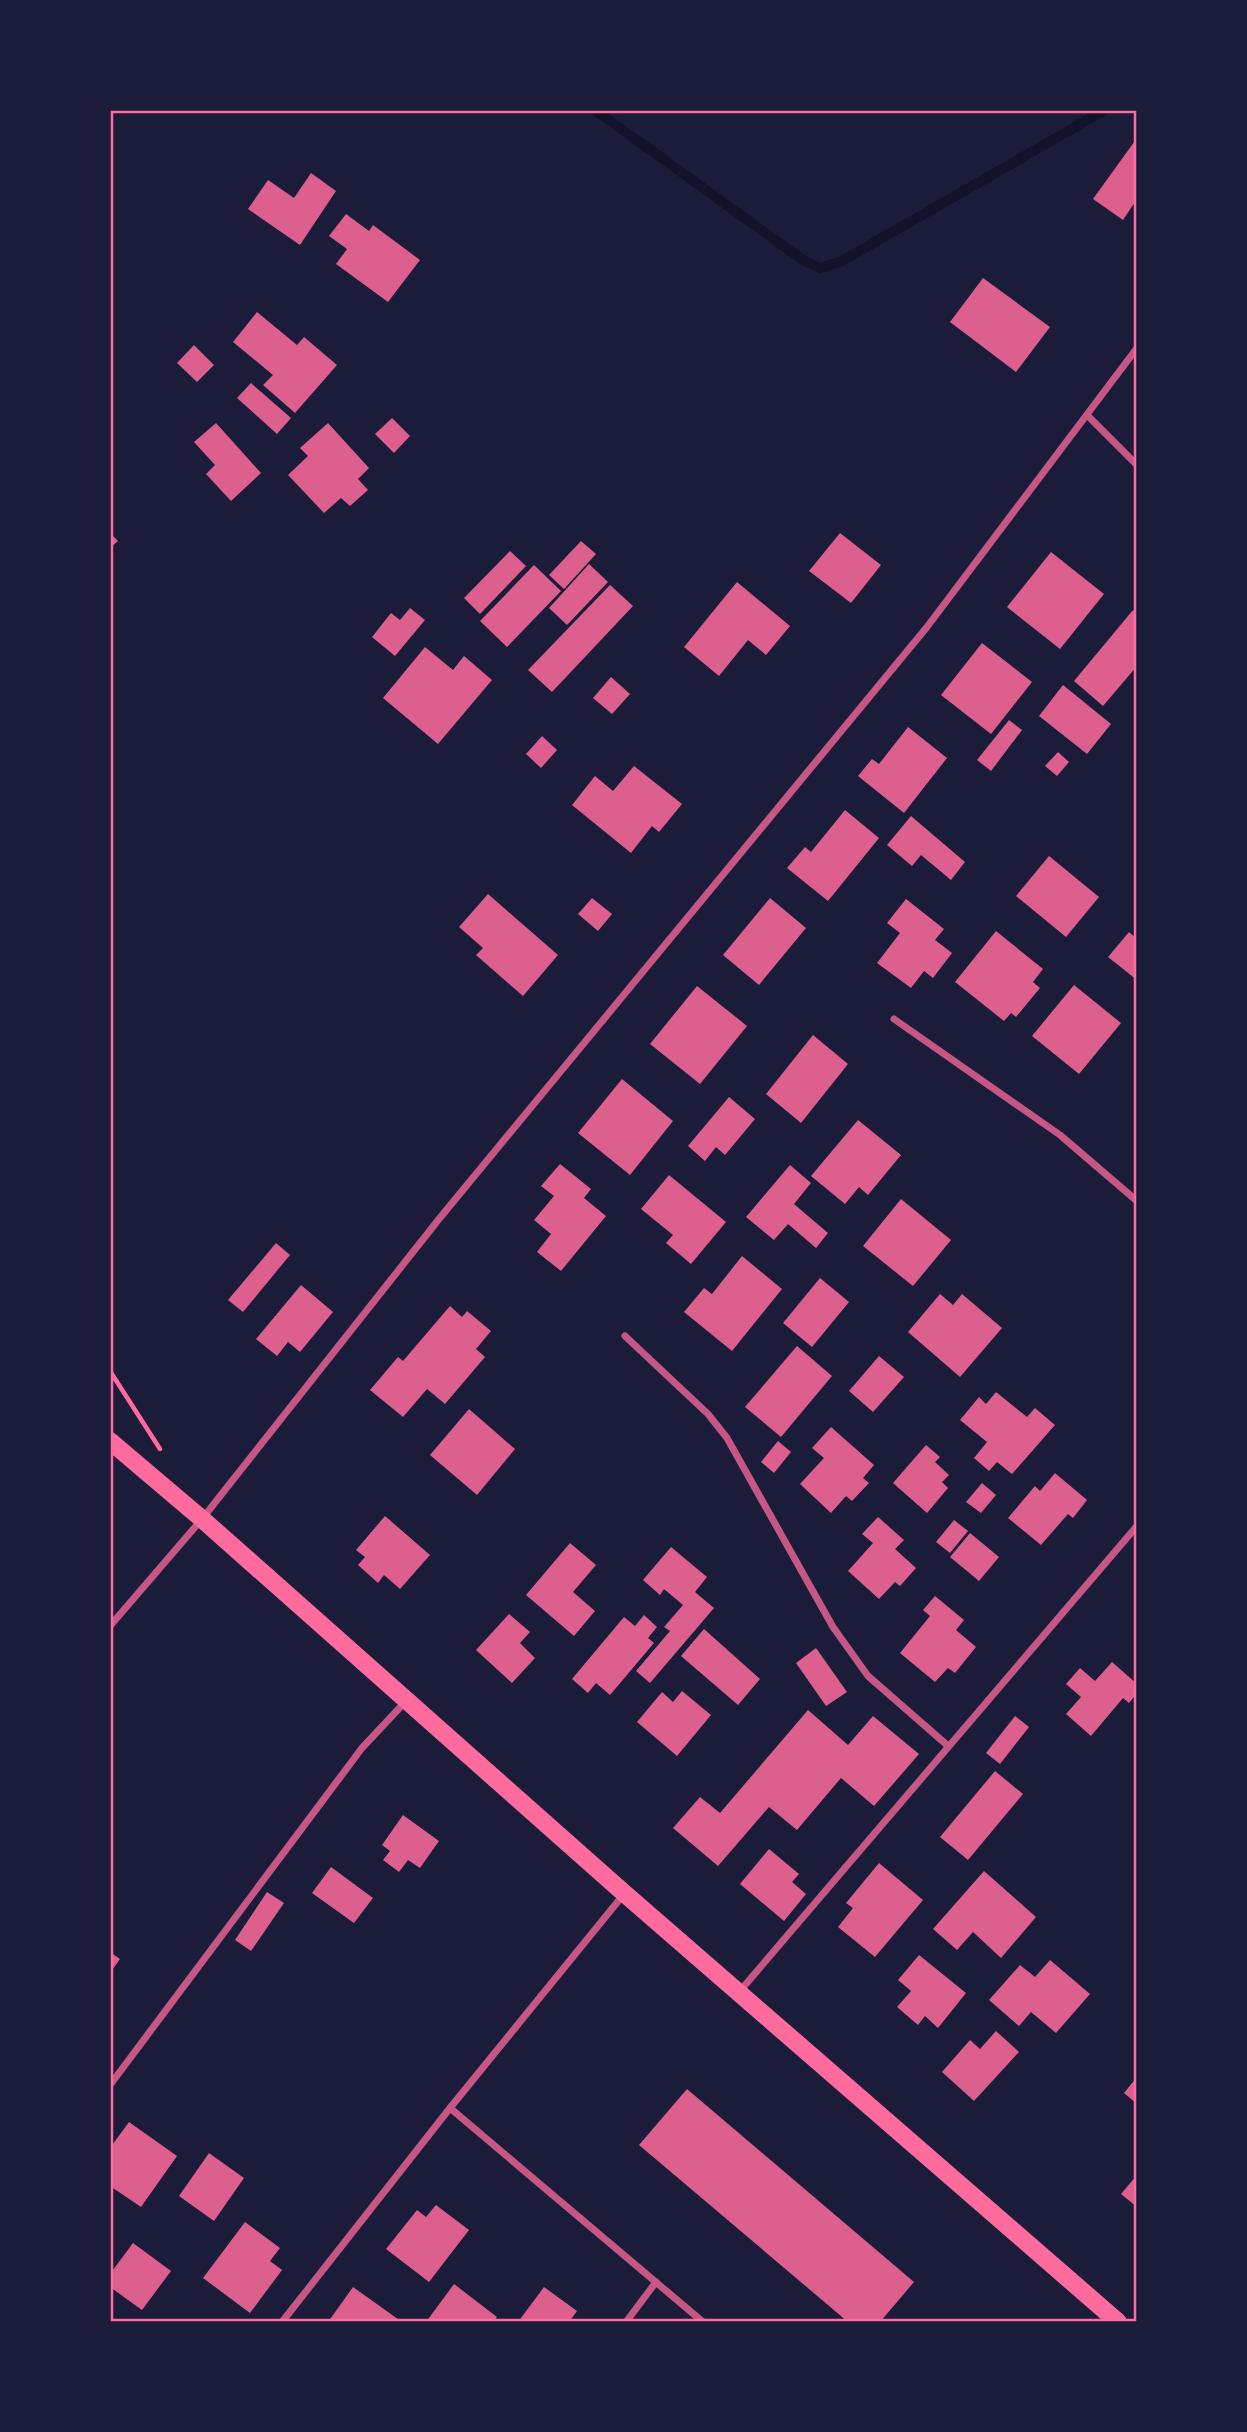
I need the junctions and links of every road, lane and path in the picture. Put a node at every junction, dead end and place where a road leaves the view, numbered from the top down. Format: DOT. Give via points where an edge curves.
graph roads {
  1 [pos="1137,348"];
  2 [pos="1088,416"];
  3 [pos="1137,466"];
  4 [pos="894,1019"];
  5 [pos="1137,1201"];
  6 [pos="625,1336"];
  7 [pos="110,1371"];
  8 [pos="110,1441"];
  9 [pos="160,1449"];
  10 [pos="202,1519"];
  11 [pos="1137,1526"];
  12 [pos="110,1626"];
  13 [pos="407,1701"];
  14 [pos="947,1745"];
  15 [pos="624,1893"];
  16 [pos="739,1993"];
  17 [pos="110,2085"];
  18 [pos="450,2108"];
  19 [pos="656,2283"];
  20 [pos="282,2322"];
  21 [pos="626,2322"];
  22 [pos="703,2322"];
  23 [pos="1118,2322"];
  1 -- 2 [label="street"];
  2 -- 3 [label="street"];
  2 -- 10 [label="street" via="927,627 447,1210"];
  4 -- 5 [label="street" via="1060,1135"];
  6 -- 14 [label="street" via="708,1414 727,1438 833,1626 868,1676"];
  7 -- 9 [label="path"];
  8 -- 10 [label="main road"];
  10 -- 12 [label="street"];
  10 -- 13 [label="main road"];
  11 -- 14 [label="street"];
  13 -- 15 [label="main road"];
  13 -- 17 [label="street" via="362,1748"];
  14 -- 16 [label="street"];
  15 -- 16 [label="main road"];
  15 -- 18 [label="street"];
  16 -- 23 [label="main road"];
  18 -- 19 [label="street"];
  18 -- 20 [label="street"];
  19 -- 21 [label="street"];
  19 -- 22 [label="street"];
}
